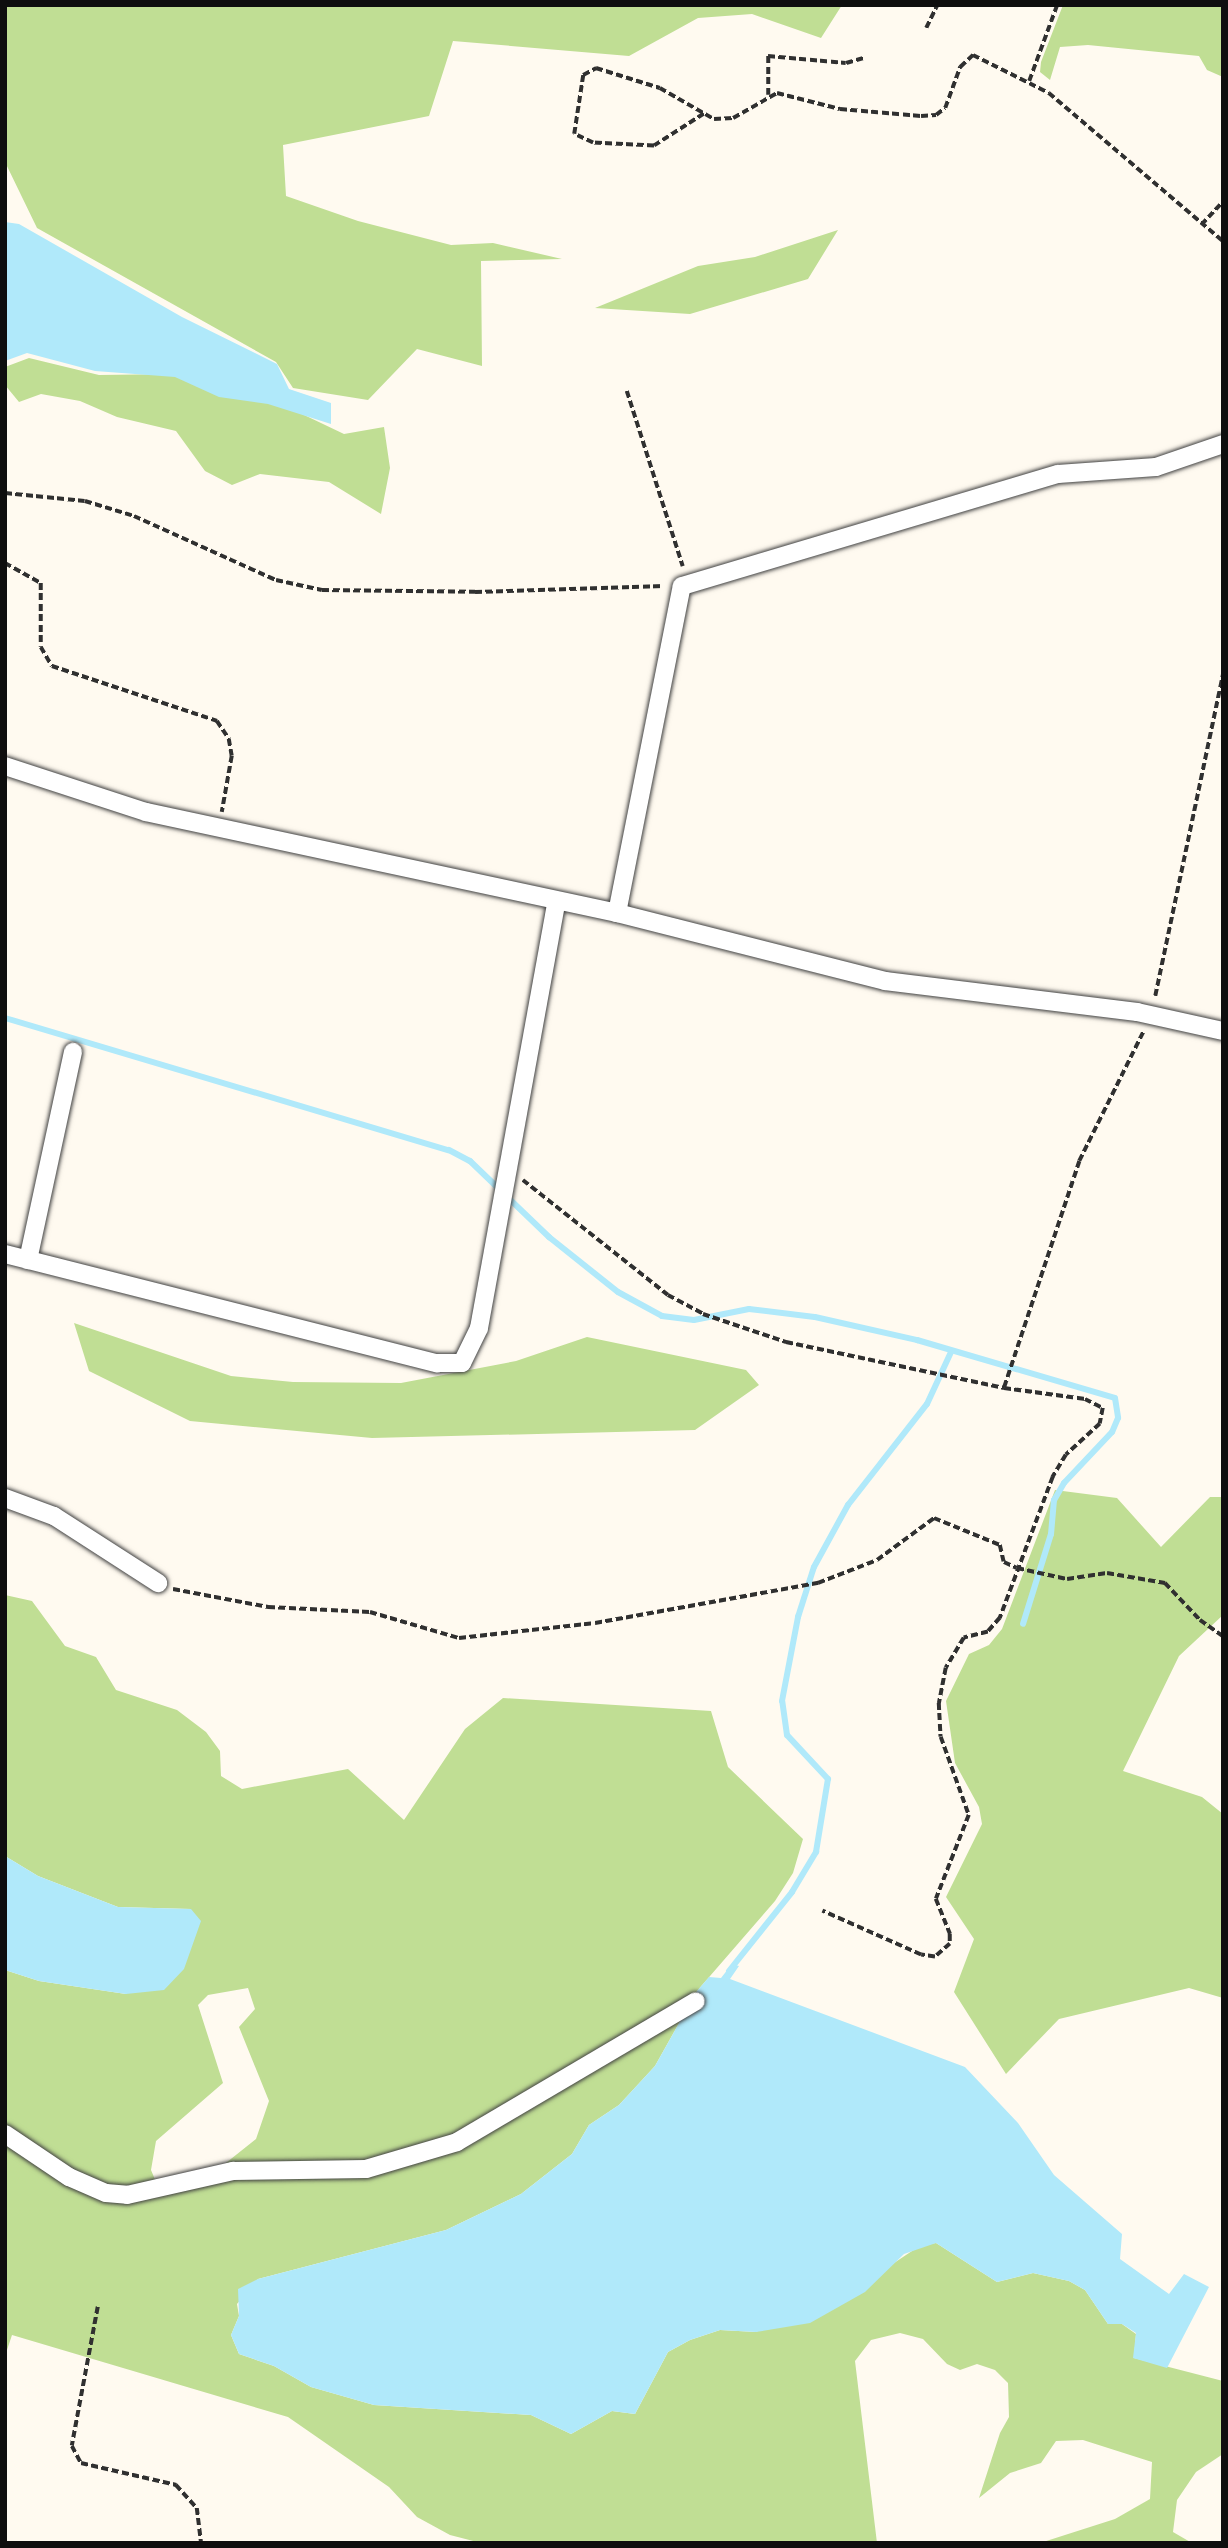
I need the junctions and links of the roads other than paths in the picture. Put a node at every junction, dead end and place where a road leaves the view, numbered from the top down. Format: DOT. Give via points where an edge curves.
graph roads {
  1 [pos="1223,444"];
  2 [pos="5,766"];
  3 [pos="556,903"];
  4 [pos="617,913"];
  5 [pos="1223,1031"];
  6 [pos="73,1052"];
  7 [pos="5,1254"];
  8 [pos="28,1260"];
  9 [pos="5,1498"];
  10 [pos="158,1583"];
  11 [pos="696,2001"];
  12 [pos="5,2134"];
  1 -- 4 [label="street" via="1156,467 1058,474 684,587"];
  2 -- 3 [label="street" via="146,812"];
  3 -- 4 [label="street"];
  3 -- 8 [label="street" via="480,1328 462,1363 424,1360"];
  4 -- 5 [label="street" via="886,981 1151,1015"];
  6 -- 8 [label="street"];
  7 -- 8 [label="street"];
  9 -- 10 [label="street" via="54,1517"];
  11 -- 12 [label="street" via="457,2142 366,2169 233,2171 127,2195 106,2193 69,2177"];
}
